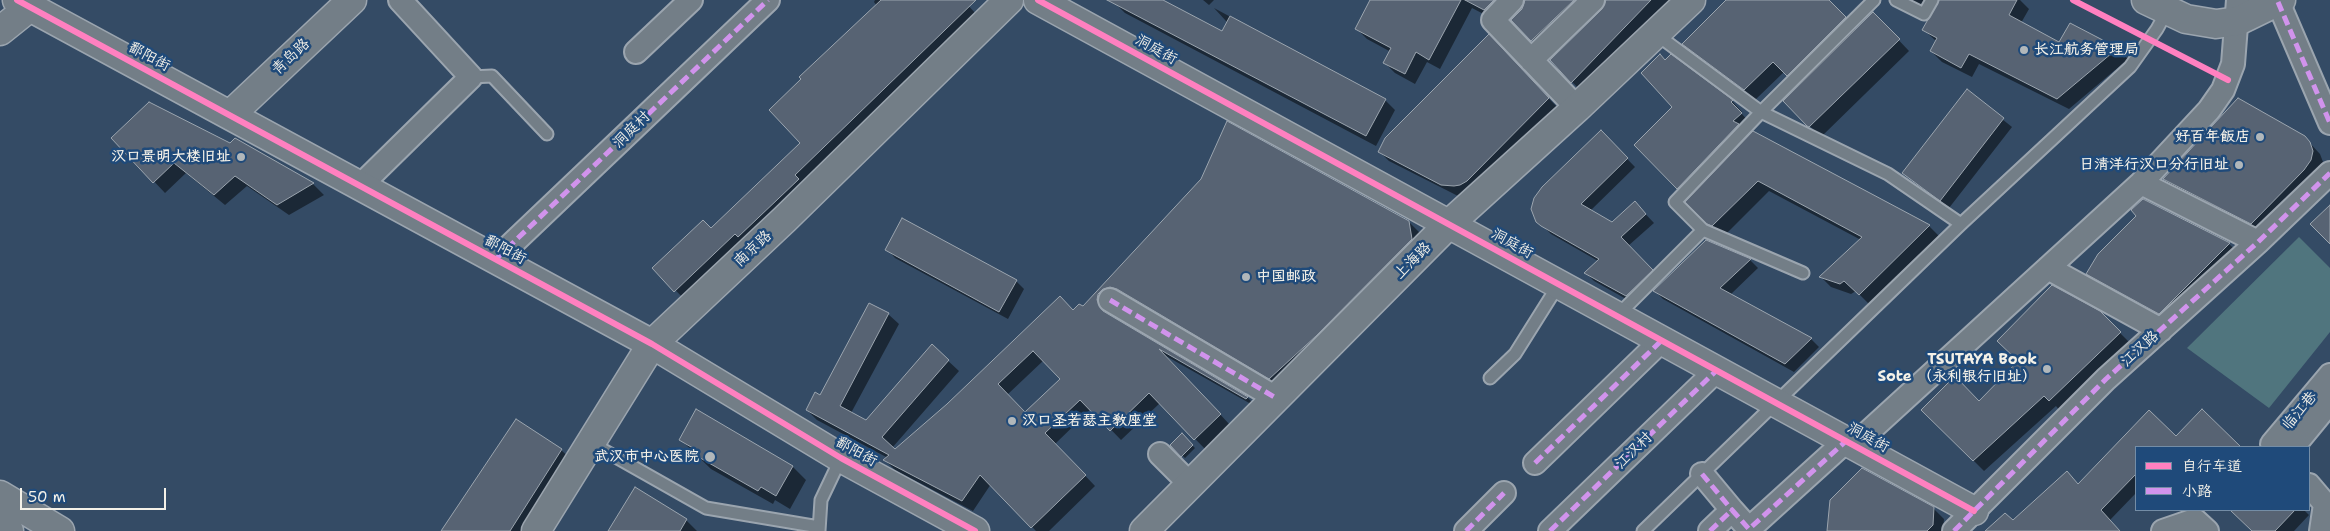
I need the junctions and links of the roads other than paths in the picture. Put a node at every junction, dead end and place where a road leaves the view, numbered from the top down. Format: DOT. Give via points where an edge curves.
graph roads {
  1 [pos="352,0"];
  2 [pos="400,0"];
  3 [pos="691,0"];
  4 [pos="768,0"];
  5 [pos="1009,0"];
  6 [pos="1038,0"];
  7 [pos="1512,0"];
  8 [pos="1593,0"];
  9 [pos="1690,0"];
  10 [pos="1874,0"];
  11 [pos="1896,0"];
  12 [pos="1932,0"];
  13 [pos="2279,1"];
  14 [pos="24,4"];
  15 [pos="2162,4"];
  16 [pos="2238,10"];
  17 [pos="0,31"];
  18 [pos="1654,33"];
  19 [pos="636,52"];
  20 [pos="1531,60"];
  21 [pos="471,77"];
  22 [pos="1576,108"];
  23 [pos="1761,112"];
  24 [pos="230,115"];
  25 [pos="2330,123"];
  26 [pos="547,134"];
  27 [pos="2330,173"];
  28 [pos="2141,183"];
  29 [pos="360,186"];
  30 [pos="1449,224"];
  31 [pos="1961,224"];
  32 [pos="1703,230"];
  33 [pos="2258,242"];
  34 [pos="496,259"];
  35 [pos="2048,268"];
  36 [pos="1803,273"];
  37 [pos="1559,284"];
  38 [pos="1110,300"];
  39 [pos="1617,316"];
  40 [pos="2161,330"];
  41 [pos="1662,340"];
  42 [pos="652,344"];
  43 [pos="1717,370"];
  44 [pos="2330,375"];
  45 [pos="1490,378"];
  46 [pos="1276,398"];
  47 [pos="2330,402"];
  48 [pos="1776,403"];
  49 [pos="591,443"];
  50 [pos="1850,443"];
  51 [pos="2274,446"];
  52 [pos="2293,446"];
  53 [pos="1160,454"];
  54 [pos="841,458"];
  55 [pos="1535,463"];
  56 [pos="1702,474"];
  57 [pos="1190,484"];
  58 [pos="2310,486"];
  59 [pos="1504,494"];
  60 [pos="0,495"];
  61 [pos="1732,510"];
  62 [pos="1974,510"];
  63 [pos="0,526"];
  64 [pos="819,529"];
  65 [pos="10,531"];
  66 [pos="60,531"];
  67 [pos="536,531"];
  68 [pos="975,531"];
  69 [pos="1144,531"];
  70 [pos="1466,531"];
  71 [pos="1550,531"];
  72 [pos="1643,531"];
  73 [pos="1710,531"];
  74 [pos="1954,531"];
  75 [pos="2163,531"];
  76 [pos="2207,531"];
  77 [pos="2321,531"];
  1 -- 24 [label="street, 青岛路"];
  2 -- 21 [label="street"];
  3 -- 19 [label="street"];
  4 -- 34 [label="street, 洞庭村"];
  5 -- 42 [label="street, 南京路"];
  6 -- 30 [label="street, 洞庭街"];
  7 -- 20 [label="street" via="1493,20"];
  8 -- 20 [label="street"];
  9 -- 18 [label="street, 上海路"];
  10 -- 23 [label="lane"];
  11 -- 12 [label="lane" via="1924,14"];
  13 -- 16 [label="street"];
  13 -- 25 [label="street"];
  14 -- 17 [label="street"];
  14 -- 24 [label="street, 鄱阳街"];
  15 -- 16 [label="street" via="2202,23 2216,24"];
  15 -- 31 [label="lane" via="2130,66"];
  16 -- 28 [label="street" via="2232,64 2223,90 2209,110"];
  18 -- 22 [label="street, 上海路"];
  18 -- 23 [label="lane"];
  20 -- 22 [label="street"];
  21 -- 26 [label="lane" via="492,76"];
  21 -- 29 [label="street"];
  22 -- 30 [label="street, 上海路"];
  23 -- 31 [label="lane" via="1888,174"];
  23 -- 32 [label="lane" via="1675,202"];
  24 -- 29 [label="street, 鄱阳街"];
  27 -- 33 [label="street, 江汉路"];
  28 -- 33 [label="street"];
  28 -- 35 [label="street"];
  29 -- 34 [label="street, 鄱阳街"];
  30 -- 37 [label="street, 洞庭街"];
  30 -- 46 [label="street, 上海路"];
  31 -- 48 [label="lane"];
  32 -- 36 [label="lane"];
  32 -- 39 [label="lane"];
  33 -- 40 [label="street, 江汉路"];
  34 -- 42 [label="street, 鄱阳街"];
  35 -- 40 [label="street"];
  35 -- 50 [label="street"];
  37 -- 39 [label="street, 洞庭街"];
  37 -- 45 [label="lane" via="1514,354"];
  38 -- 46 [label="street"];
  39 -- 41 [label="street, 洞庭街"];
  40 -- 62 [label="street, 江汉路"];
  41 -- 43 [label="street, 洞庭街"];
  41 -- 55 [label="street"];
  42 -- 49 [label="street, 南京路"];
  42 -- 54 [label="street, 鄱阳街"];
  43 -- 48 [label="street, 洞庭街"];
  43 -- 71 [label="street, 江汉村"];
  44 -- 51 [label="street, 临江巷" via="2272,444"];
  46 -- 57 [label="street, 上海路"];
  47 -- 52 [label="street, 临江巷"];
  48 -- 50 [label="street, 洞庭街"];
  48 -- 56 [label="lane"];
  49 -- 64 [label="lane" via="706,508"];
  49 -- 67 [label="street, 南京路"];
  50 -- 61 [label="street" via="1749,529"];
  50 -- 62 [label="street, 洞庭街"];
  53 -- 57 [label="street"];
  54 -- 64 [label="lane" via="821,500"];
  54 -- 68 [label="street, 鄱阳街"];
  56 -- 61 [label="street"];
  56 -- 72 [label="lane"];
  57 -- 69 [label="street, 上海路"];
  58 -- 77 [label="street" via="2325,504"];
  59 -- 70 [label="street"];
  60 -- 66 [label="street"];
  61 -- 73 [label="street"];
  62 -- 74 [label="street, 江汉路"];
  63 -- 65 [label="street"];
  75 -- 76 [label="street" via="2195,520"];
}
